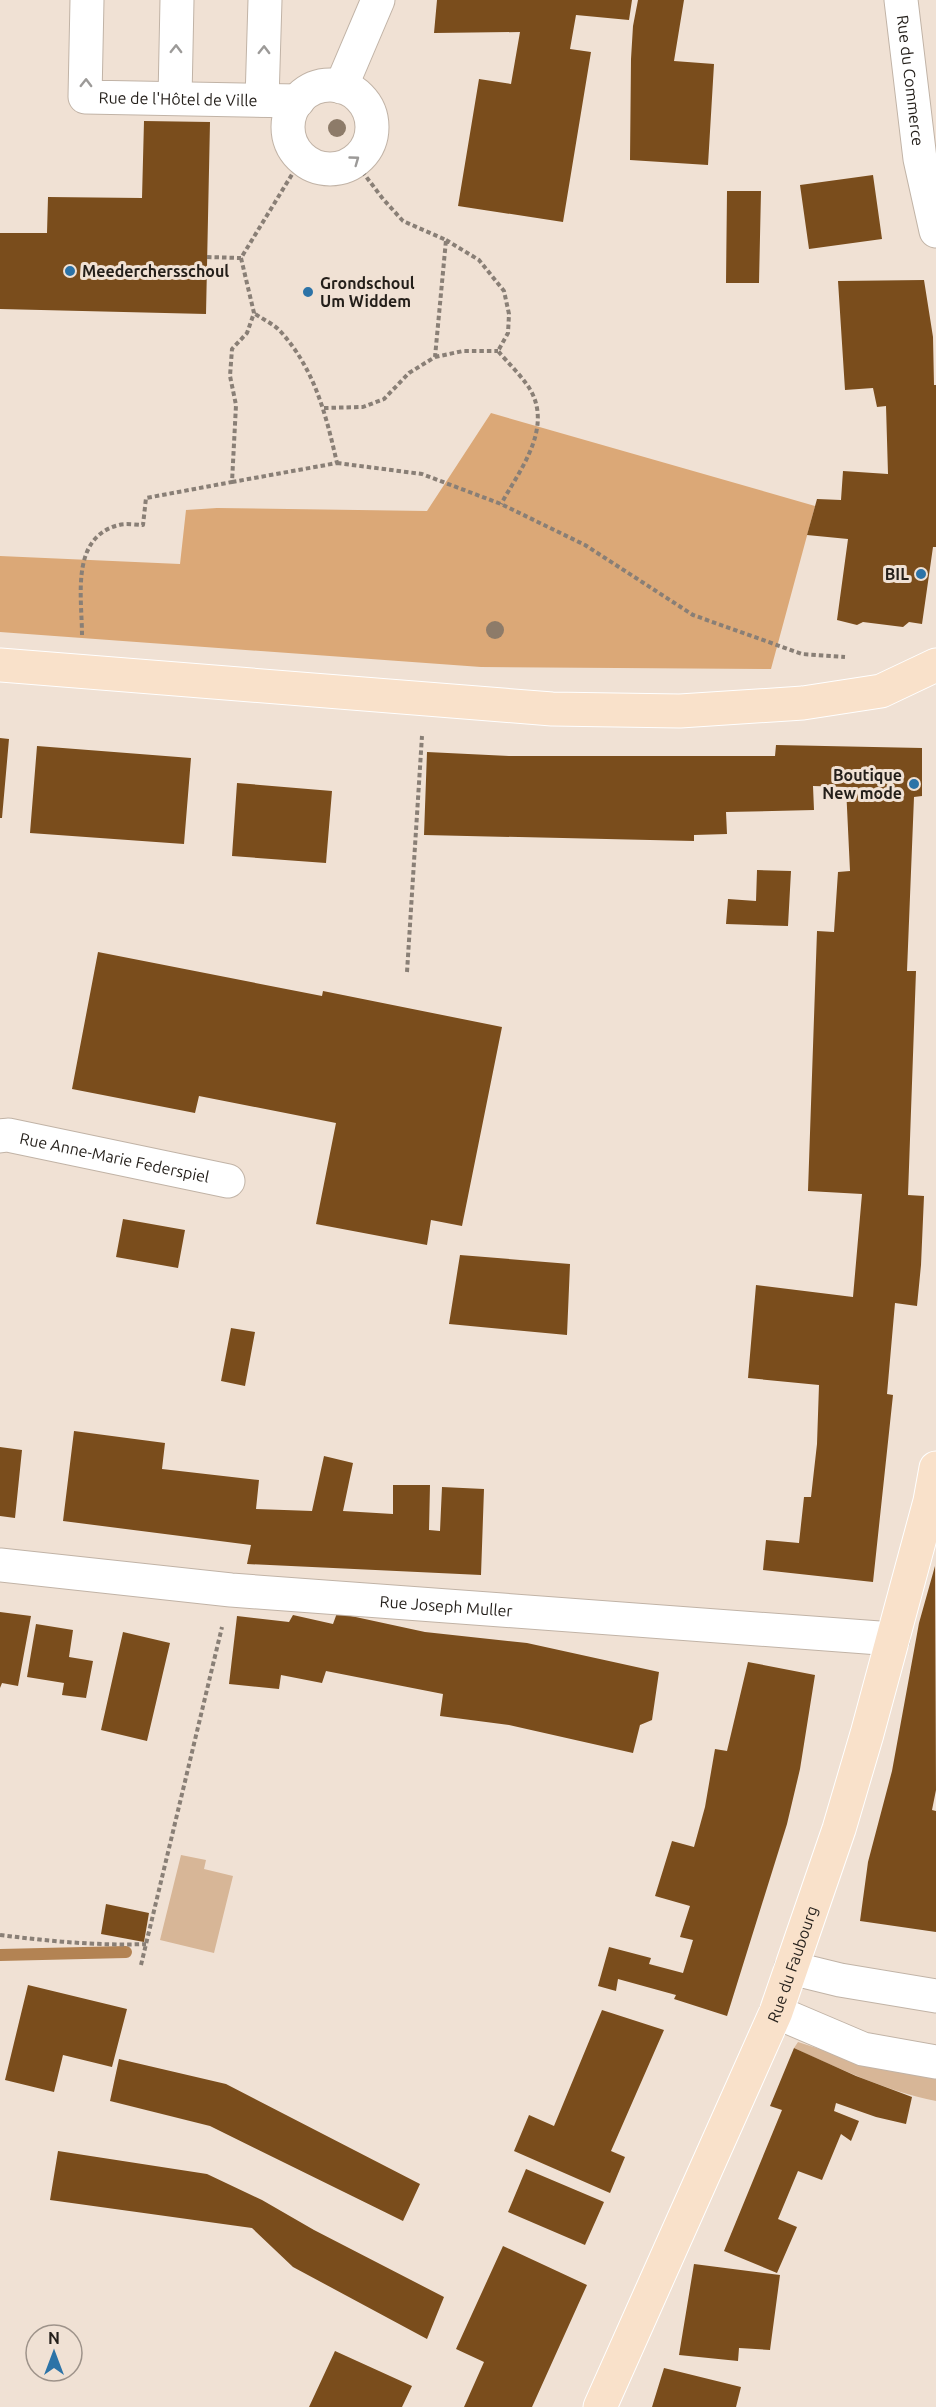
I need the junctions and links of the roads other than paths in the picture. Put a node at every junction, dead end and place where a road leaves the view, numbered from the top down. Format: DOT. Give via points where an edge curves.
graph roads {
  1 [pos="87,0"];
  2 [pos="177,0"];
  3 [pos="265,0"];
  4 [pos="378,0"];
  5 [pos="902,0"];
  6 [pos="341,87"];
  7 [pos="175,98"];
  8 [pos="262,100"];
  9 [pos="298,101"];
  10 [pos="936,231"];
  11 [pos="0,665"];
  12 [pos="936,665"];
  13 [pos="0,1136"];
  14 [pos="228,1181"];
  15 [pos="936,1468"];
  16 [pos="933,1502"];
  17 [pos="0,1565"];
  18 [pos="894,1639"];
  19 [pos="791,1968"];
  20 [pos="936,1996"];
  21 [pos="776,2012"];
  22 [pos="936,2062"];
  23 [pos="600,2407"];
  7 -- 1 [label="street, Rue de l'Hôtel de Ville, one-way" via="86,97"];
  7 -- 2 [label="street, one-way"];
  8 -- 3 [label="street, one-way"];
  4 -- 6 [label="street"];
  5 -- 10 [label="street, Rue du Commerce" via="920,159"];
  6 -- 9 [label="street, Rue de l'Hôtel de Ville" via="317,88"];
  9 -- 6 [label="street, one-way" via="289,124 294,148 314,166 342,167 365,152 372,126 363,102"];
  7 -- 8 [label="street, Rue de l'Hôtel de Ville"];
  8 -- 9 [label="street, Rue de l'Hôtel de Ville"];
  11 -- 12 [label="main road" via="552,710 669,711 803,703 881,691"];
  13 -- 14 [label="street, Rue Anne-Marie Federspiel"];
  15 -- 16 [label="main road"];
  16 -- 18 [label="main road, Rue du Faubourg"];
  17 -- 18 [label="street, Rue Joseph Muller" via="231,1590"];
  18 -- 19 [label="main road, Rue du Faubourg" via="839,1829"];
  19 -- 20 [label="street"];
  19 -- 21 [label="main road, Rue du Faubourg"];
  21 -- 22 [label="street" via="863,2049"];
  21 -- 23 [label="main road, Rue du Faubourg"];
}
